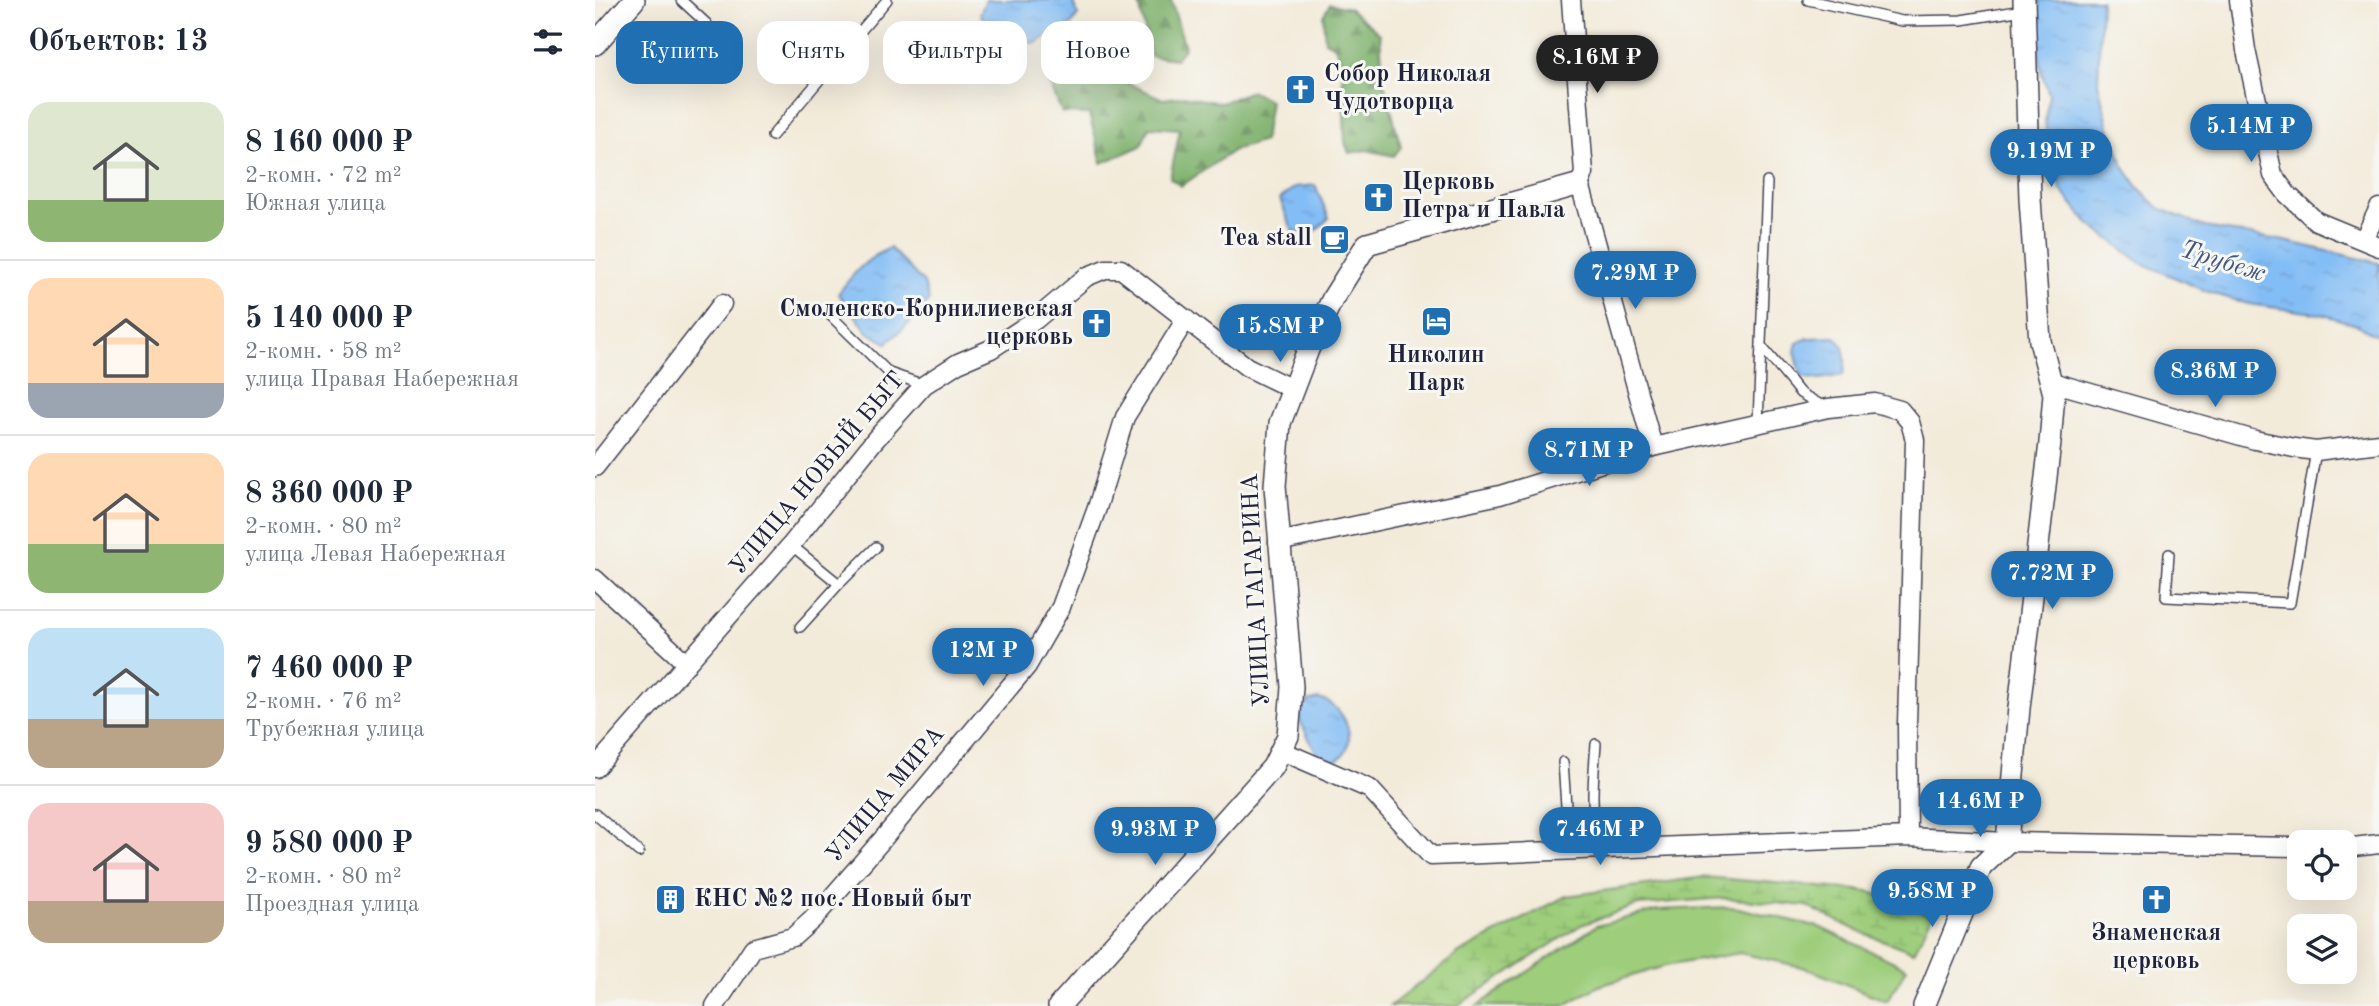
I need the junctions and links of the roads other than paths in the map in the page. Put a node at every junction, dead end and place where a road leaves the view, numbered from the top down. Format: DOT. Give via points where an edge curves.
graph roads {
  1 [pos="634,0"];
  2 [pos="681,0"];
  3 [pos="887,0"];
  4 [pos="1571,0"];
  5 [pos="1808,0"];
  6 [pos="2239,0"];
  7 [pos="2024,5"];
  8 [pos="705,21"];
  9 [pos="595,44"];
  10 [pos="772,136"];
  11 [pos="1767,182"];
  12 [pos="1580,184"];
  13 [pos="2379,208"];
  14 [pos="2371,243"];
  15 [pos="722,304"];
  16 [pos="825,310"];
  17 [pos="1186,319"];
  18 [pos="1762,347"];
  19 [pos="2052,382"];
  20 [pos="923,385"];
  21 [pos="1292,389"];
  22 [pos="1828,408"];
  23 [pos="1758,424"];
  24 [pos="2379,443"];
  25 [pos="1653,447"];
  26 [pos="2316,451"];
  27 [pos="595,467"];
  28 [pos="1278,542"];
  29 [pos="791,545"];
  30 [pos="876,547"];
  31 [pos="2169,554"];
  32 [pos="595,579"];
  33 [pos="839,584"];
  34 [pos="800,627"];
  35 [pos="687,664"];
  36 [pos="1596,744"];
  37 [pos="1282,751"];
  38 [pos="1563,762"];
  39 [pos="595,768"];
  40 [pos="595,814"];
  41 [pos="1908,837"];
  42 [pos="1964,840"];
  43 [pos="2007,842"];
  44 [pos="2379,844"];
  45 [pos="2287,847"];
  46 [pos="2357,847"];
  47 [pos="1599,848"];
  48 [pos="1569,850"];
  49 [pos="639,852"];
  50 [pos="1981,867"];
  51 [pos="715,1006"];
  52 [pos="1059,1006"];
  53 [pos="1924,1006"];
  1 -- 9 [label="street"];
  2 -- 8 [label="lane"];
  3 -- 10 [label="lane"];
  4 -- 12 [label="street" via="1584,173"];
  5 -- 7 [label="lane" via="1902,21 1961,20"];
  6 -- 14 [label="street" via="2273,175 2316,221"];
  7 -- 19 [label="street" via="2040,341"];
  11 -- 18 [label="lane"];
  12 -- 21 [label="street, УЛИЦА ГАГАРИНА" via="1367,244 1333,298"];
  12 -- 25 [label="street"];
  13 -- 14 [label="street"];
  15 -- 27 [label="street"];
  16 -- 20 [label="lane" via="888,373"];
  17 -- 20 [label="street, УЛИЦА НОВЫЙ БЫТ" via="1121,269 1105,269 1086,277 991,349"];
  17 -- 21 [label="street, УЛИЦА НОВЫЙ БЫТ" via="1247,367"];
  17 -- 51 [label="street, УЛИЦА МИРА" via="1125,417 1061,607 1027,666 813,919 793,937 753,948"];
  18 -- 22 [label="lane" via="1800,393"];
  18 -- 23 [label="lane"];
  19 -- 26 [label="street" via="2255,440"];
  19 -- 43 [label="street" via="2050,443"];
  20 -- 29 [label="street, УЛИЦА НОВЫЙ БЫТ"];
  21 -- 28 [label="street, УЛИЦА ГАГАРИНА" via="1280,423 1275,486"];
  22 -- 23 [label="street"];
  22 -- 41 [label="street" via="1875,403 1900,410 1910,422 1915,440"];
  23 -- 25 [label="street"];
  24 -- 26 [label="street"];
  25 -- 28 [label="street" via="1500,495"];
  26 -- 31 [label="lane" via="2290,603 2166,597"];
  28 -- 37 [label="street, УЛИЦА ГАГАРИНА" via="1292,687 1288,736"];
  29 -- 33 [label="lane"];
  29 -- 35 [label="street, УЛИЦА НОВЫЙ БЫТ"];
  30 -- 33 [label="lane"];
  32 -- 35 [label="street"];
  33 -- 34 [label="lane"];
  35 -- 39 [label="street, УЛИЦА НОВЫЙ БЫТ"];
  36 -- 47 [label="lane" via="1592,797"];
  37 -- 48 [label="street" via="1370,789 1431,856"];
  37 -- 52 [label="street, УЛИЦА ГАГАРИНА" via="1273,767"];
  38 -- 48 [label="lane"];
  40 -- 49 [label="lane"];
  41 -- 42 [label="street"];
  41 -- 47 [label="street"];
  42 -- 43 [label="street"];
  42 -- 50 [label="street" via="1977,853"];
  43 -- 45 [label="street"];
  43 -- 50 [label="street"];
  44 -- 46 [label="street"];
  47 -- 48 [label="street"];
  50 -- 53 [label="street"];
}
